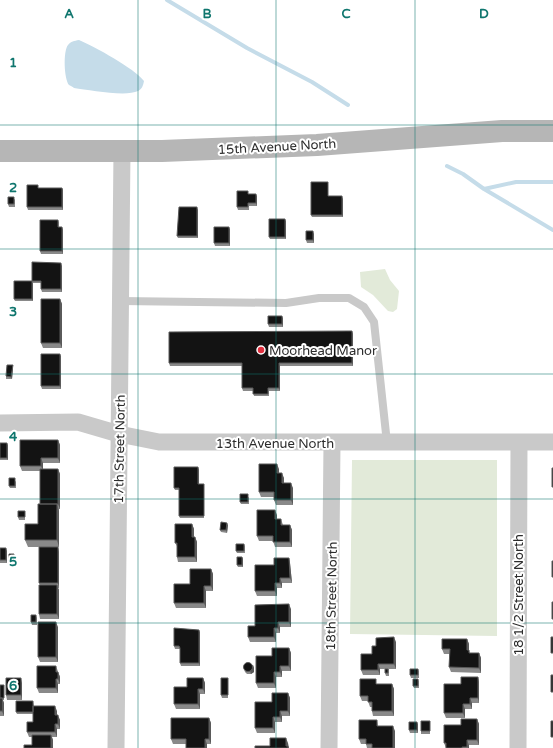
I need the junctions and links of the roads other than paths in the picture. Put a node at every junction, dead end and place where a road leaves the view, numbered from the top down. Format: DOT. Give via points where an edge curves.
graph roads {
  1 [pos="553,131"];
  2 [pos="0,151"];
  3 [pos="122,151"];
  4 [pos="121,302"];
  5 [pos="0,423"];
  6 [pos="120,434"];
  7 [pos="519,442"];
  8 [pos="553,442"];
  9 [pos="332,443"];
  10 [pos="387,443"];
  11 [pos="116,748"];
  12 [pos="329,748"];
  13 [pos="518,748"];
  1 -- 3 [label="main road, 15th Avenue North" via="502,131 317,145"];
  2 -- 3 [label="main road, 15th Avenue North"];
  3 -- 4 [label="street, 17th Street North"];
  4 -- 6 [label="street, 17th Street North"];
  4 -- 10 [label="lane" via="286,303 319,298 348,298 364,306 374,322"];
  5 -- 6 [label="street, 13th Avenue North" via="78,422"];
  6 -- 9 [label="street, 13th Avenue North" via="159,442"];
  6 -- 11 [label="street, 17th Street North"];
  7 -- 8 [label="street, 13th Avenue North"];
  7 -- 10 [label="street, 13th Avenue North"];
  7 -- 13 [label="street, 18 1/2 Street North"];
  9 -- 10 [label="street, 13th Avenue North"];
  9 -- 12 [label="street, 18th Street North"];
}
